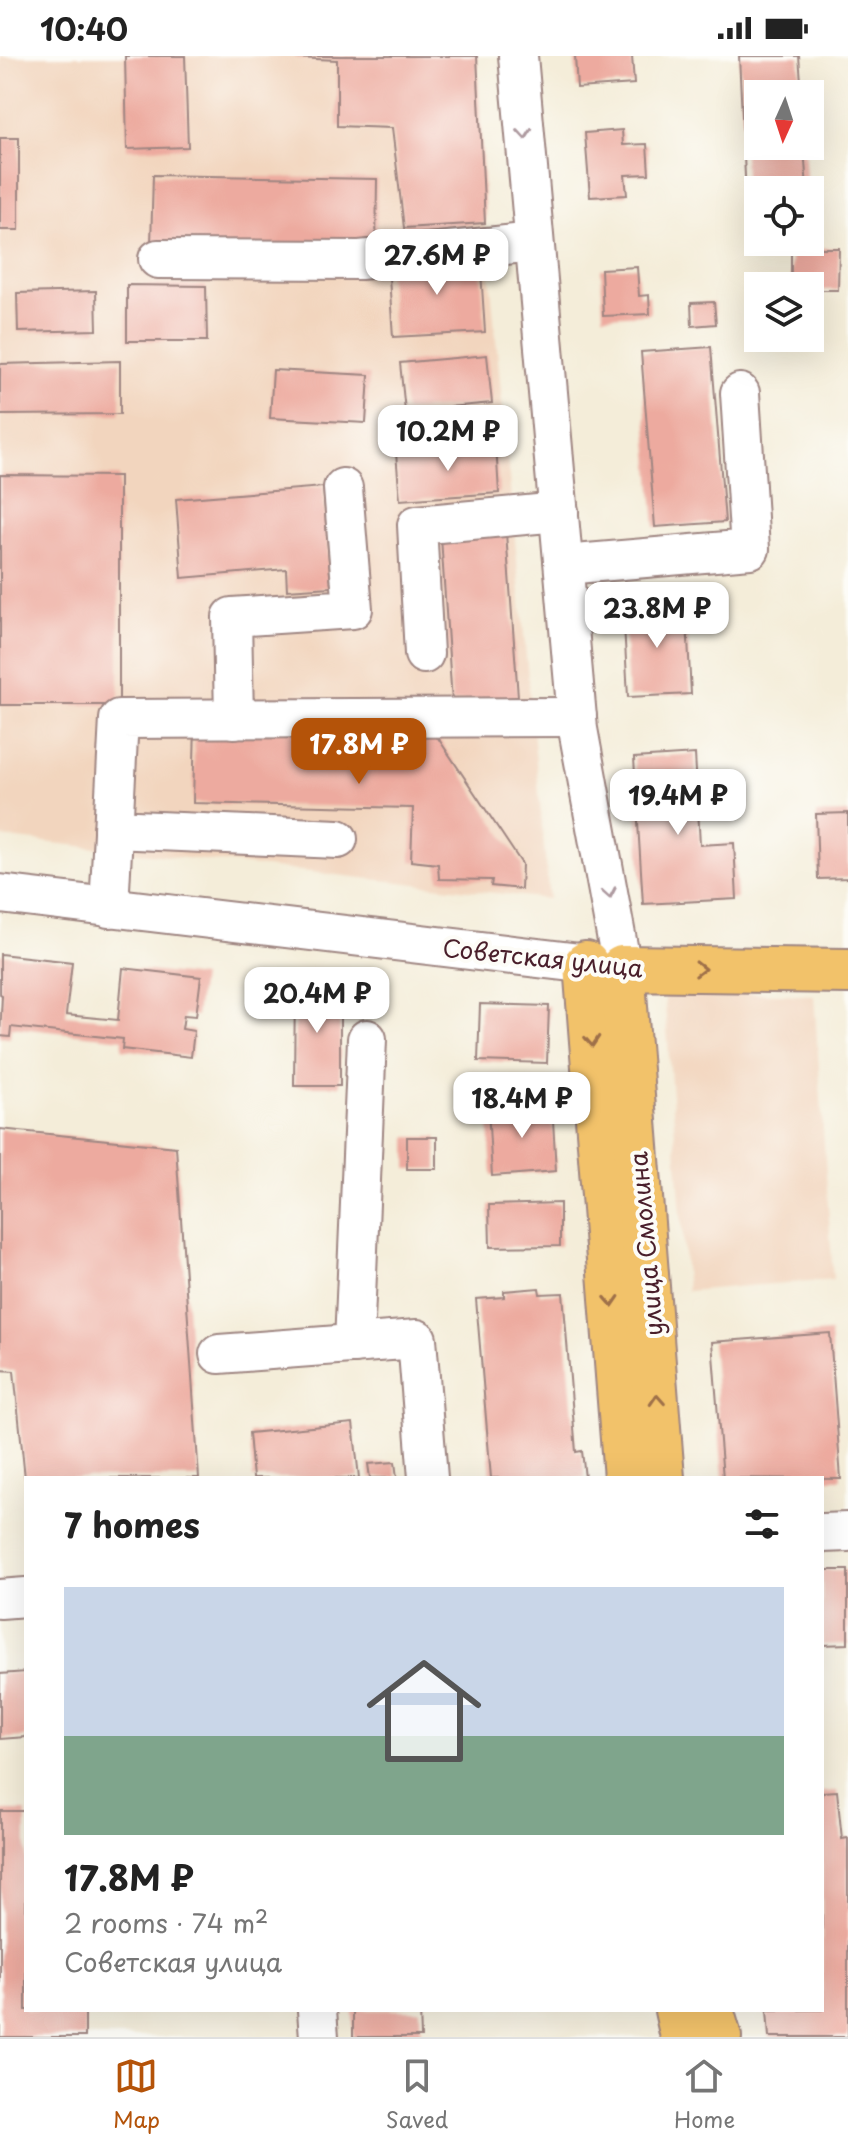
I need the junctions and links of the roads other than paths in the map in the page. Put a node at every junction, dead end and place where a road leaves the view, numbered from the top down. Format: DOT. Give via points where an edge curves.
graph roads {
  1 [pos="518,56"];
  2 [pos="534,242"];
  3 [pos="158,259"];
  4 [pos="740,393"];
  5 [pos="343,488"];
  6 [pos="559,512"];
  7 [pos="564,565"];
  8 [pos="424,654"];
  9 [pos="577,717"];
  10 [pos="234,719"];
  11 [pos="113,829"];
  12 [pos="338,839"];
  13 [pos="0,894"];
  14 [pos="109,908"];
  15 [pos="604,966"];
  16 [pos="848,971"];
  17 [pos="367,1039"];
  18 [pos="354,1344"];
  19 [pos="219,1354"];
  20 [pos="428,1476"];
  21 [pos="626,1476"];
  22 [pos="662,1476"];
  23 [pos="848,1532"];
  24 [pos="824,1533"];
  25 [pos="24,1597"];
  26 [pos="0,1599"];
  27 [pos="317,2012"];
  28 [pos="677,2012"];
  29 [pos="712,2012"];
  30 [pos="319,2037"];
  31 [pos="683,2037"];
  32 [pos="719,2037"];
  1 -- 2 [label="street, улица Смолина, one-way"];
  2 -- 3 [label="street" via="360,260"];
  2 -- 6 [label="street, улица Смолина"];
  4 -- 7 [label="street" via="750,549"];
  5 -- 10 [label="street" via="353,609 232,617"];
  6 -- 7 [label="street, улица Смолина"];
  6 -- 8 [label="street" via="417,525"];
  7 -- 9 [label="street, улица Смолина"];
  9 -- 10 [label="street"];
  9 -- 15 [label="street, улица Смолина, one-way"];
  10 -- 11 [label="street" via="119,719"];
  11 -- 12 [label="street"];
  11 -- 14 [label="street"];
  13 -- 14 [label="street, Советская улица"];
  14 -- 15 [label="street, Советская улица"];
  15 -- 16 [label="main road, Советская улица, one-way"];
  15 -- 21 [label="main road, one-way"];
  22 -- 15 [label="main road, улица Смолина, one-way"];
  17 -- 18 [label="street"];
  18 -- 19 [label="street"];
  18 -- 20 [label="street" via="417,1339"];
  23 -- 24 [label="street"];
  25 -- 26 [label="street"];
  27 -- 30 [label="street"];
  28 -- 31 [label="main road"];
  29 -- 32 [label="main road"];
}
